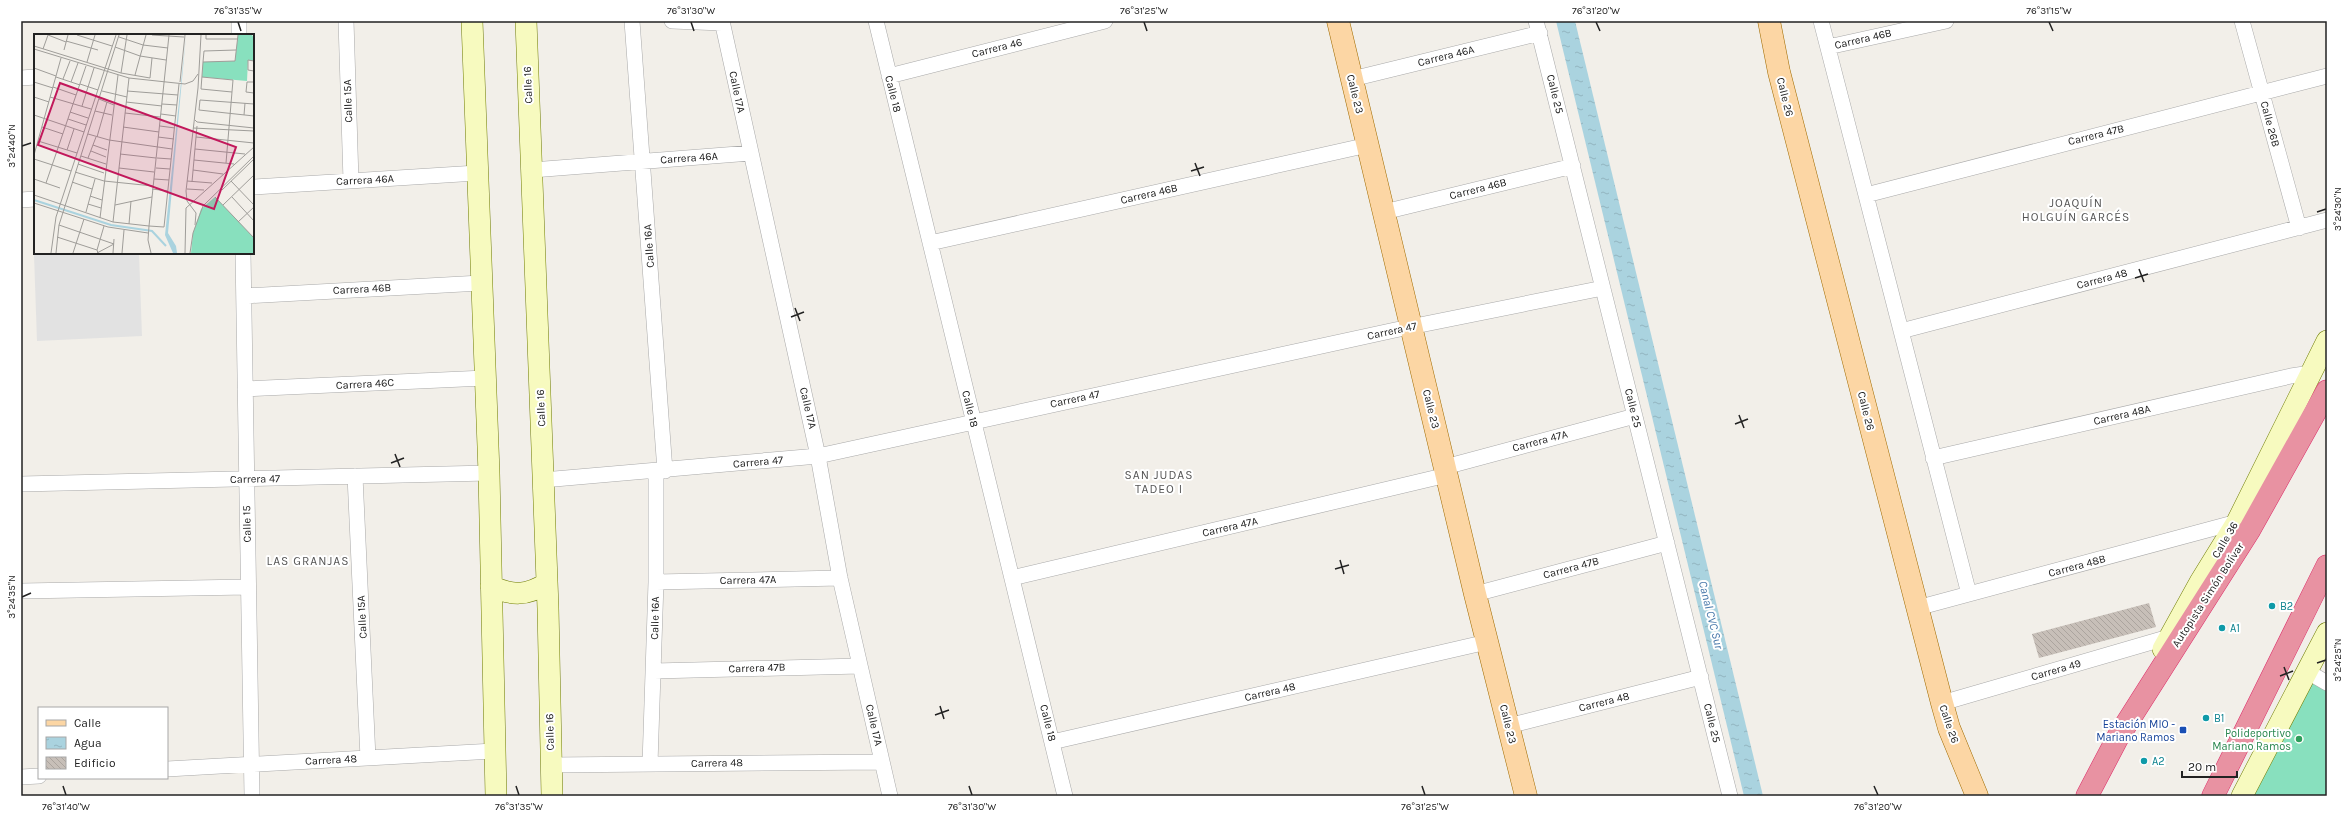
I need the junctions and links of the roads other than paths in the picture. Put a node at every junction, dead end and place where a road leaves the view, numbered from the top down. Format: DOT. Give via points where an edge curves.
graph roads {
  1 [pos="239,21"];
  2 [pos="346,21"];
  3 [pos="472,21"];
  4 [pos="526,21"];
  5 [pos="632,21"];
  6 [pos="672,21"];
  7 [pos="876,21"];
  8 [pos="1105,21"];
  9 [pos="1338,21"];
  10 [pos="1770,21"];
  11 [pos="1821,21"];
  12 [pos="1946,21"];
  13 [pos="2242,21"];
  14 [pos="722,22"];
  15 [pos="1538,27"];
  16 [pos="239,34"];
  17 [pos="1828,47"];
  18 [pos="889,76"];
  19 [pos="2327,76"];
  20 [pos="34,77"];
  21 [pos="21,78"];
  22 [pos="1352,78"];
  23 [pos="2262,93"];
  24 [pos="1368,145"];
  25 [pos="751,153"];
  26 [pos="643,161"];
  27 [pos="1573,166"];
  28 [pos="532,170"];
  29 [pos="476,174"];
  30 [pos="351,181"];
  31 [pos="254,187"];
  32 [pos="1866,195"];
  33 [pos="34,199"];
  34 [pos="21,200"];
  35 [pos="1384,212"];
  36 [pos="2327,220"];
  37 [pos="2299,228"];
  38 [pos="930,243"];
  39 [pos="243,254"];
  40 [pos="480,283"];
  41 [pos="1603,288"];
  42 [pos="244,296"];
  43 [pos="1412,327"];
  44 [pos="1901,331"];
  45 [pos="2327,341"];
  46 [pos="2311,373"];
  47 [pos="485,378"];
  48 [pos="245,390"];
  49 [pos="2327,392"];
  50 [pos="1635,416"];
  51 [pos="974,421"];
  52 [pos="818,456"];
  53 [pos="1933,458"];
  54 [pos="661,471"];
  55 [pos="1446,471"];
  56 [pos="489,473"];
  57 [pos="355,476"];
  58 [pos="247,479"];
  59 [pos="543,480"];
  60 [pos="21,484"];
  61 [pos="2237,522"];
  62 [pos="1667,543"];
  63 [pos="2327,566"];
  64 [pos="840,578"];
  65 [pos="1012,578"];
  66 [pos="656,582"];
  67 [pos="547,583"];
  68 [pos="491,586"];
  69 [pos="248,587"];
  70 [pos="21,591"];
  71 [pos="1475,594"];
  72 [pos="1969,594"];
  73 [pos="548,608"];
  74 [pos="1917,608"];
  75 [pos="492,611"];
  76 [pos="2327,633"];
  77 [pos="2169,638"];
  78 [pos="1487,642"];
  79 [pos="860,666"];
  80 [pos="654,671"];
  81 [pos="2308,672"];
  82 [pos="1701,677"];
  83 [pos="2327,683"];
  84 [pos="1942,703"];
  85 [pos="1508,726"];
  86 [pos="2118,737"];
  87 [pos="1052,742"];
  88 [pos="494,751"];
  89 [pos="368,758"];
  90 [pos="882,762"];
  91 [pos="650,764"];
  92 [pos="251,765"];
  93 [pos="551,765"];
  94 [pos="168,769"];
  95 [pos="38,776"];
  96 [pos="21,777"];
  97 [pos="252,796"];
  98 [pos="496,796"];
  99 [pos="552,796"];
  100 [pos="890,796"];
  101 [pos="1066,796"];
  102 [pos="1526,796"];
  103 [pos="1730,796"];
  104 [pos="1977,796"];
  105 [pos="2087,796"];
  106 [pos="2213,796"];
  107 [pos="2242,796"];
  1 -- 16 [label="street"];
  2 -- 30 [label="street, Calle 15A"];
  3 -- 29 [label="street"];
  4 -- 28 [label="street, Calle 16"];
  5 -- 26 [label="street, Calle 16A"];
  6 -- 14 [label="street"];
  7 -- 18 [label="street, Calle 18"];
  8 -- 18 [label="street, Carrera 46"];
  9 -- 22 [label="main road, Calle 23"];
  10 -- 74 [label="main road, Calle 26" via="1779,72"];
  11 -- 17 [label="street"];
  12 -- 17 [label="street, Carrera 46B"];
  13 -- 23 [label="street, Calle 26B"];
  14 -- 25 [label="street, Calle 17A"];
  15 -- 22 [label="street, Carrera 46A"];
  15 -- 27 [label="street, Calle 25"];
  17 -- 32 [label="street"];
  18 -- 38 [label="street, Calle 18"];
  19 -- 23 [label="street, Carrera 47B"];
  20 -- 21 [label="street"];
  22 -- 24 [label="main road, Calle 23"];
  23 -- 32 [label="street, Carrera 47B"];
  23 -- 37 [label="street, Calle 26B"];
  24 -- 35 [label="main road, Calle 23"];
  24 -- 38 [label="street, Carrera 46B"];
  25 -- 26 [label="street, Carrera 46A"];
  25 -- 52 [label="street, Calle 17A"];
  26 -- 28 [label="street, Carrera 46A"];
  26 -- 54 [label="street, Calle 16A"];
  27 -- 35 [label="street, Carrera 46B"];
  27 -- 41 [label="street, Calle 25"];
  28 -- 59 [label="street, Calle 16"];
  29 -- 30 [label="street, Carrera 46A"];
  29 -- 40 [label="street"];
  30 -- 31 [label="street, Carrera 46A"];
  32 -- 44 [label="street"];
  33 -- 34 [label="street"];
  35 -- 43 [label="main road, Calle 23"];
  36 -- 37 [label="street, Carrera 48"];
  37 -- 44 [label="street, Carrera 48"];
  38 -- 51 [label="street, Calle 18"];
  39 -- 42 [label="street, Calle 15"];
  40 -- 42 [label="street, Carrera 46B"];
  40 -- 47 [label="street"];
  41 -- 43 [label="street, Carrera 47"];
  41 -- 50 [label="street, Calle 25"];
  42 -- 48 [label="street, Calle 15"];
  43 -- 51 [label="street, Carrera 47"];
  43 -- 55 [label="main road, Calle 23"];
  44 -- 53 [label="street"];
  45 -- 46 [label="street, Calle 36"];
  46 -- 53 [label="street, Carrera 48A"];
  46 -- 61 [label="street, Calle 36"];
  47 -- 48 [label="street, Carrera 46C"];
  47 -- 56 [label="street"];
  48 -- 58 [label="street, Calle 15"];
  49 -- 86 [label="highway, Autopista Simón Bolívar" via="2250,529"];
  50 -- 55 [label="street, Carrera 47A"];
  50 -- 62 [label="street, Calle 25"];
  51 -- 52 [label="street, Carrera 47"];
  51 -- 65 [label="street, Calle 18"];
  52 -- 54 [label="street, Carrera 47"];
  52 -- 64 [label="street, Calle 17A"];
  53 -- 72 [label="street"];
  54 -- 59 [label="street, Carrera 47"];
  54 -- 66 [label="street, Calle 16A"];
  55 -- 65 [label="street, Carrera 47A"];
  55 -- 71 [label="main road, Calle 23"];
  56 -- 57 [label="street, Carrera 47"];
  56 -- 68 [label="street"];
  57 -- 58 [label="street, Carrera 47"];
  57 -- 89 [label="street, Calle 15A"];
  58 -- 60 [label="street, Carrera 47"];
  58 -- 69 [label="street, Calle 15"];
  59 -- 67 [label="street, Calle 16"];
  61 -- 72 [label="street, Carrera 48B"];
  61 -- 77 [label="street, Calle 36"];
  62 -- 71 [label="street, Carrera 47B"];
  62 -- 82 [label="street, Calle 25"];
  63 -- 106 [label="highway"];
  64 -- 66 [label="street, Carrera 47A"];
  64 -- 79 [label="street, Calle 17A"];
  65 -- 87 [label="street, Calle 18"];
  66 -- 80 [label="street, Calle 16A"];
  67 -- 68 [label="street" via="534,592 519,595 505,593"];
  67 -- 73 [label="street, Calle 16"];
  68 -- 75 [label="street"];
  69 -- 70 [label="street"];
  69 -- 92 [label="street, Calle 15"];
  71 -- 78 [label="main road, Calle 23"];
  72 -- 74 [label="street, Carrera 48B"];
  73 -- 75 [label="street" via="534,603 519,602 505,604"];
  73 -- 93 [label="street, Calle 16"];
  74 -- 84 [label="main road, Calle 26"];
  75 -- 88 [label="street"];
  76 -- 81 [label="street"];
  77 -- 84 [label="street, Carrera 49"];
  77 -- 86 [label="street, Calle 36"];
  78 -- 85 [label="main road, Calle 23"];
  78 -- 87 [label="street, Carrera 48"];
  79 -- 80 [label="street, Carrera 47B"];
  79 -- 90 [label="street, Calle 17A"];
  80 -- 91 [label="street, Calle 16A"];
  81 -- 83 [label="street"];
  81 -- 107 [label="street"];
  82 -- 85 [label="street, Carrera 48"];
  82 -- 103 [label="street, Calle 25"];
  84 -- 104 [label="main road, Calle 26" via="1949,728"];
  85 -- 102 [label="main road, Calle 23"];
  86 -- 105 [label="highway, Autopista Simón Bolívar"];
  87 -- 101 [label="street, Calle 18"];
  88 -- 89 [label="street, Carrera 48"];
  88 -- 98 [label="street"];
  89 -- 92 [label="street, Carrera 48"];
  90 -- 91 [label="street, Carrera 48"];
  90 -- 100 [label="street, Calle 17A"];
  91 -- 93 [label="street, Carrera 48"];
  92 -- 94 [label="street, Carrera 48"];
  92 -- 97 [label="street, Calle 15"];
  93 -- 99 [label="street, Calle 16"];
  95 -- 96 [label="street"];
}
